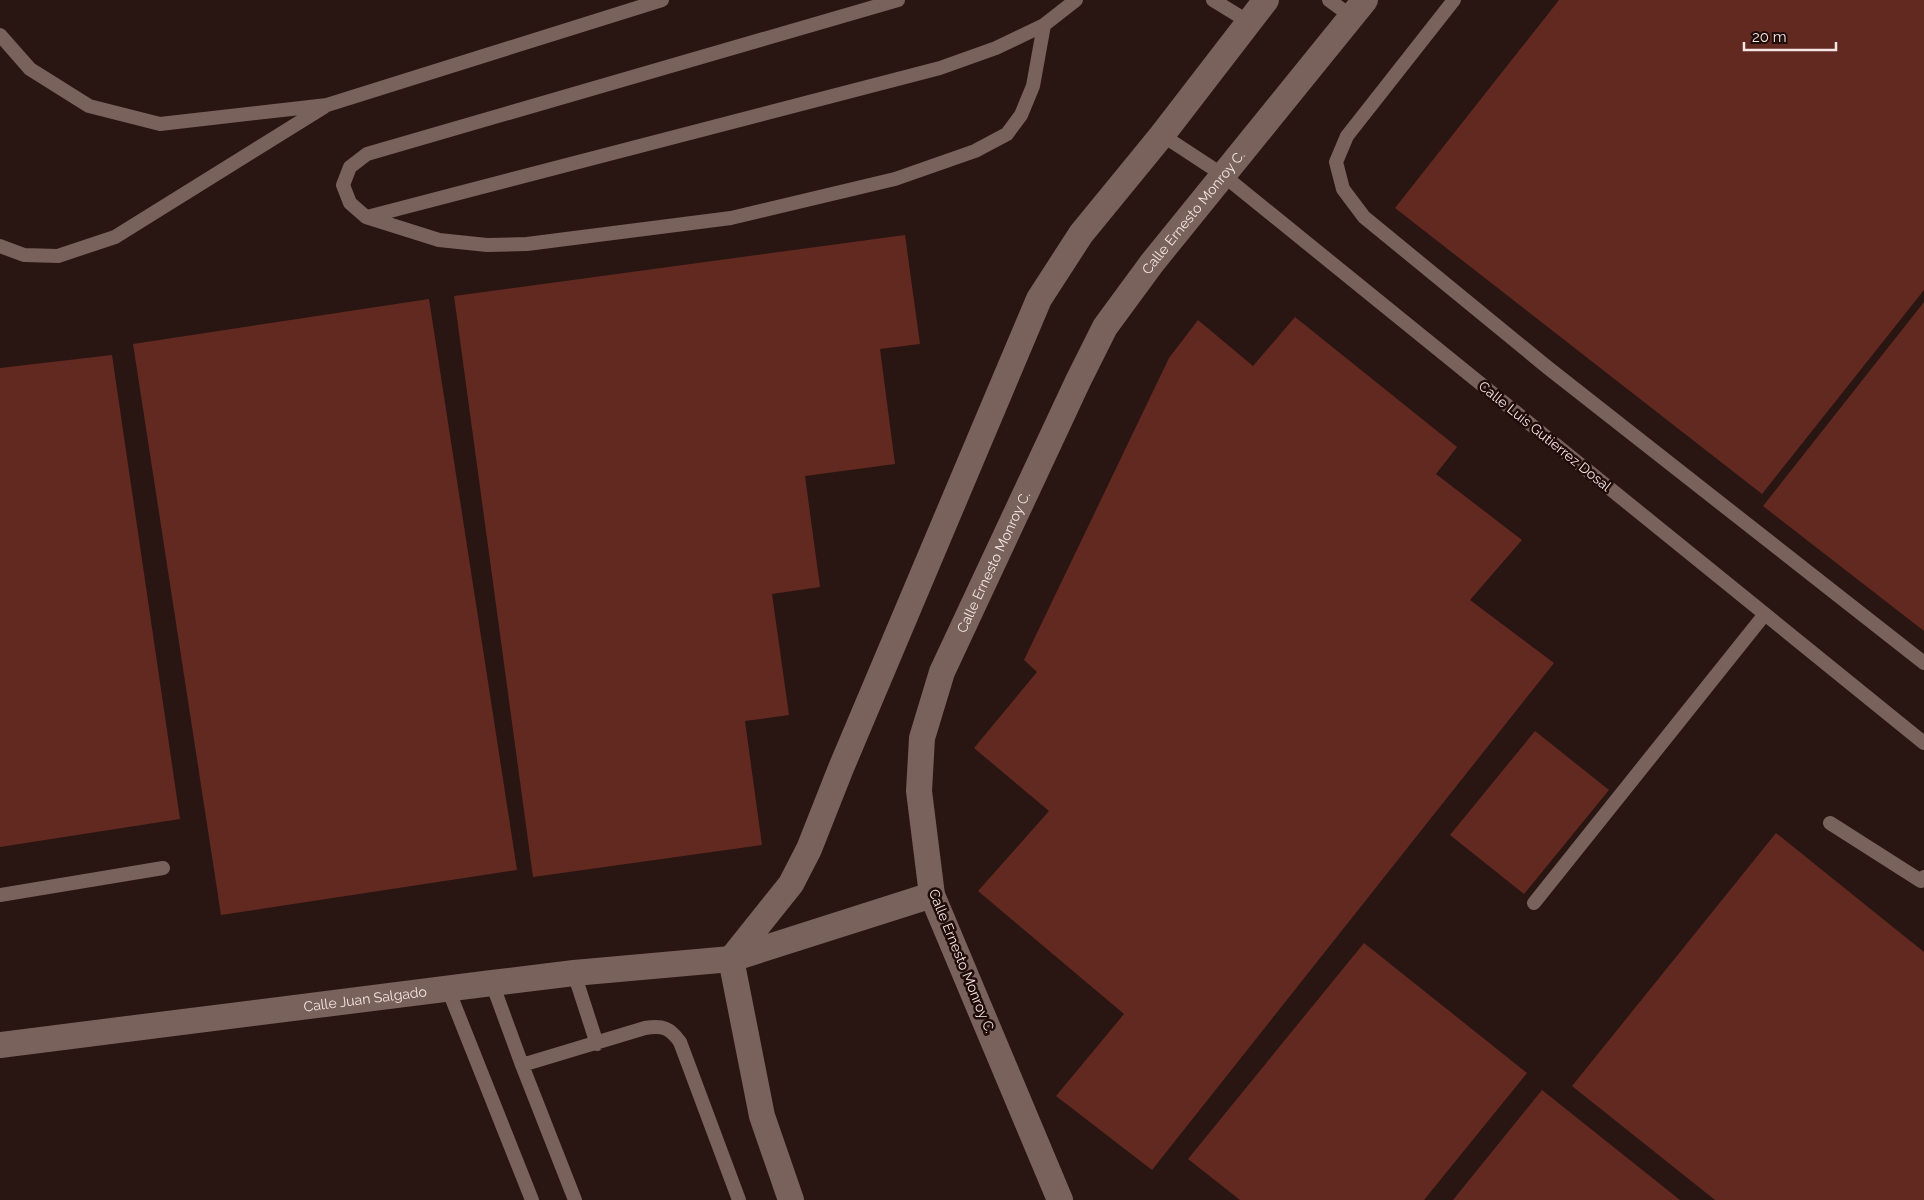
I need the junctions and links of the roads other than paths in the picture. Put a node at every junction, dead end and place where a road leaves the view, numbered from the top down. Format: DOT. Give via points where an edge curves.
graph roads {
  1 [pos="662,0"];
  2 [pos="898,0"];
  3 [pos="1076,0"];
  4 [pos="1213,0"];
  5 [pos="1266,0"];
  6 [pos="1330,0"];
  7 [pos="1454,0"];
  8 [pos="1358,8"];
  9 [pos="1249,22"];
  10 [pos="1044,25"];
  11 [pos="0,35"];
  12 [pos="327,105"];
  13 [pos="1162,135"];
  14 [pos="1223,175"];
  15 [pos="366,217"];
  16 [pos="0,246"];
  17 [pos="1765,614"];
  18 [pos="1924,663"];
  19 [pos="1924,743"];
  20 [pos="1830,823"];
  21 [pos="163,868"];
  22 [pos="1924,877"];
  23 [pos="0,895"];
  24 [pos="932,895"];
  25 [pos="1534,903"];
  26 [pos="731,959"];
  27 [pos="574,973"];
  28 [pos="492,983"];
  29 [pos="448,989"];
  30 [pos="596,1044"];
  31 [pos="0,1045"];
  32 [pos="522,1065"];
  33 [pos="532,1200"];
  34 [pos="575,1200"];
  35 [pos="739,1200"];
  36 [pos="791,1200"];
  37 [pos="1060,1200"];
  1 -- 12 [label="lane"];
  2 -- 15 [label="lane" via="366,154 350,167 343,185 350,203"];
  3 -- 10 [label="lane"];
  4 -- 9 [label="lane"];
  5 -- 9 [label="street"];
  6 -- 8 [label="lane"];
  7 -- 18 [label="lane" via="1347,136 1336,162 1343,189 1364,217 1539,360"];
  8 -- 14 [label="street, Calle Ernesto Monroy C."];
  9 -- 13 [label="street"];
  10 -- 15 [label="lane" via="996,48 940,68"];
  10 -- 15 [label="lane" via="1033,86 1022,116 1007,134 975,151 895,179 731,218 527,244 487,245 438,240"];
  11 -- 12 [label="lane" via="30,69 89,106 160,124"];
  12 -- 16 [label="lane" via="115,237 58,256 24,255"];
  13 -- 14 [label="lane, Calle Luis Gutierrez Dosal"];
  13 -- 26 [label="street" via="1081,234 1039,299 809,849 791,884"];
  14 -- 17 [label="lane, Calle Luis Gutierrez Dosal"];
  14 -- 24 [label="street, Calle Ernesto Monroy C." via="1105,327 942,672 922,738 920,792"];
  17 -- 19 [label="lane, Calle Luis Gutierrez Dosal"];
  17 -- 25 [label="lane"];
  20 -- 22 [label="lane" via="1921,881"];
  21 -- 23 [label="lane"];
  24 -- 26 [label="street, Calle Juan Salgado"];
  24 -- 37 [label="street, Calle Ernesto Monroy C."];
  26 -- 27 [label="street, Calle Juan Salgado"];
  26 -- 36 [label="street" via="762,1116"];
  27 -- 28 [label="street, Calle Juan Salgado"];
  27 -- 30 [label="lane"];
  28 -- 29 [label="street, Calle Juan Salgado"];
  28 -- 32 [label="lane"];
  29 -- 31 [label="street, Calle Juan Salgado"];
  29 -- 33 [label="lane"];
  30 -- 32 [label="lane"];
  30 -- 35 [label="lane" via="645,1028 658,1026 673,1032 680,1042"];
  32 -- 34 [label="lane"];
}
